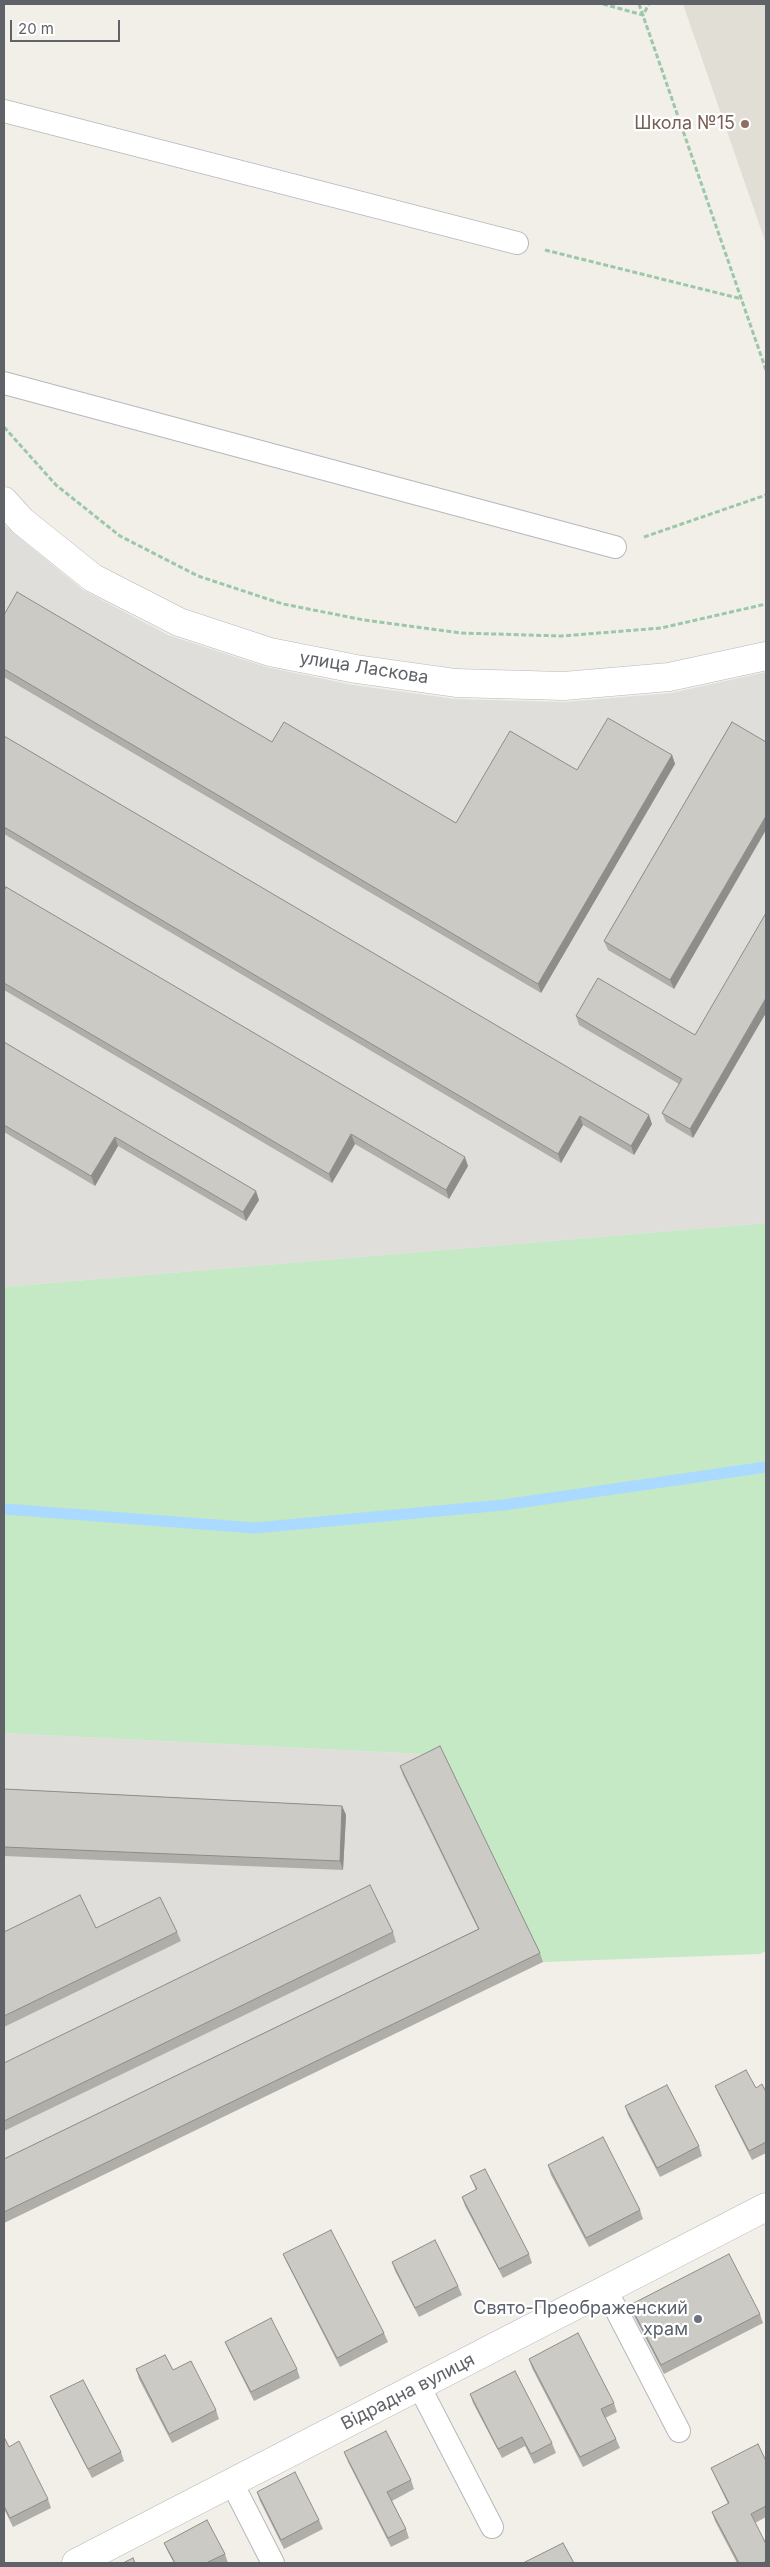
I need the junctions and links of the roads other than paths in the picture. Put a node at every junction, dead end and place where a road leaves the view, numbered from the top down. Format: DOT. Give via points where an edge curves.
graph roads {
  1 [pos="4,111"];
  2 [pos="517,243"];
  3 [pos="4,383"];
  4 [pos="4,501"];
  5 [pos="615,547"];
  6 [pos="766,656"];
  7 [pos="766,2207"];
  8 [pos="606,2290"];
  9 [pos="419,2386"];
  10 [pos="679,2431"];
  11 [pos="232,2483"];
  12 [pos="492,2527"];
  13 [pos="76,2563"];
  14 [pos="273,2563"];
  1 -- 2 [label="lane"];
  3 -- 5 [label="lane"];
  4 -- 6 [label="street, улица Ласкова" via="22,521 93,578 179,622 270,652 356,669 456,683 564,686 669,677"];
  7 -- 8 [label="street, Відрадна вулиця"];
  8 -- 9 [label="street, Відрадна вулиця"];
  8 -- 10 [label="lane"];
  9 -- 11 [label="street, Відрадна вулиця"];
  9 -- 12 [label="lane"];
  11 -- 13 [label="street, Відрадна вулиця"];
  11 -- 14 [label="lane"];
}
